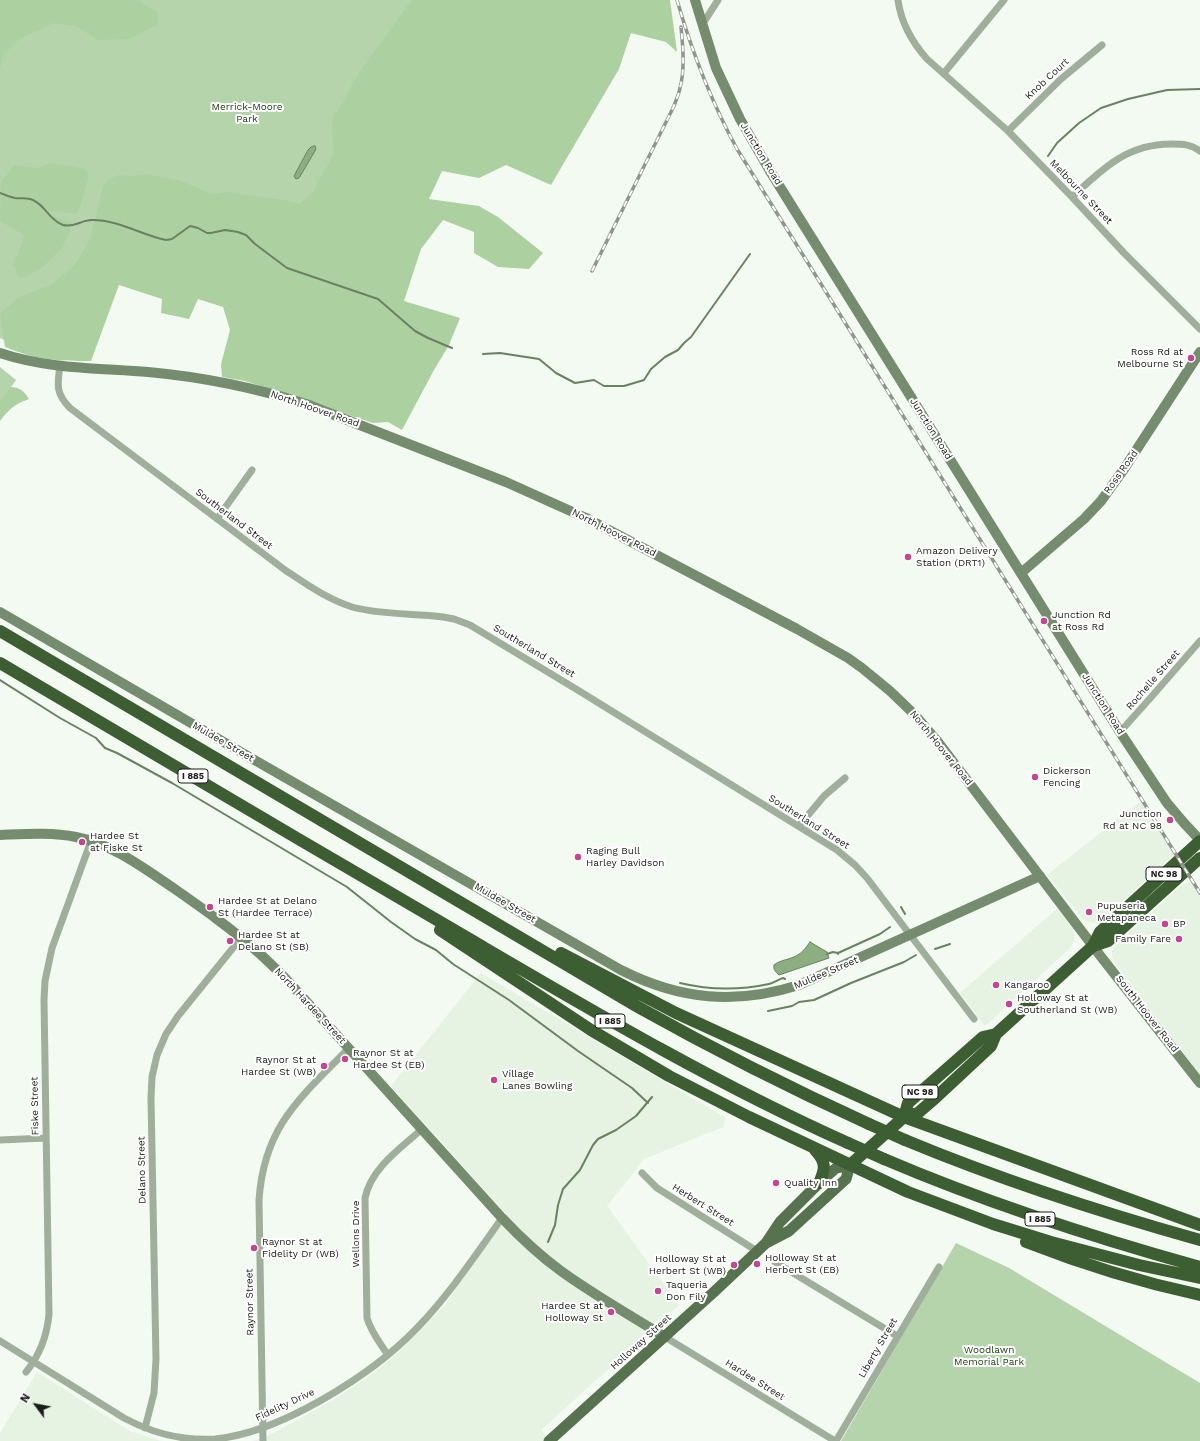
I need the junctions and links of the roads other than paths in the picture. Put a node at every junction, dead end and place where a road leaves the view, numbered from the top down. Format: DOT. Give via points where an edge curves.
graph roads {
  1 [pos="695,0"];
  2 [pos="718,0"];
  3 [pos="898,0"];
  4 [pos="1004,0"];
  5 [pos="702,25"];
  6 [pos="1102,45"];
  7 [pos="944,73"];
  8 [pos="1008,132"];
  9 [pos="1200,151"];
  10 [pos="1072,197"];
  11 [pos="1200,329"];
  12 [pos="1200,352"];
  13 [pos="0,353"];
  14 [pos="60,366"];
  15 [pos="252,470"];
  16 [pos="217,518"];
  17 [pos="1021,573"];
  18 [pos="0,612"];
  19 [pos="0,631"];
  20 [pos="1200,641"];
  21 [pos="0,663"];
  22 [pos="1120,732"];
  23 [pos="845,778"];
  24 [pos="799,826"];
  25 [pos="0,835"];
  26 [pos="91,841"];
  27 [pos="1200,841"];
  28 [pos="1200,858"];
  29 [pos="1040,876"];
  30 [pos="379,887"];
  31 [pos="514,934"];
  32 [pos="911,935"];
  33 [pos="241,938"];
  34 [pos="1093,946"];
  35 [pos="974,1019"];
  36 [pos="996,1034"];
  37 [pos="349,1048"];
  38 [pos="1200,1083"];
  39 [pos="933,1100"];
  40 [pos="904,1117"];
  41 [pos="422,1129"];
  42 [pos="943,1130"];
  43 [pos="46,1138"];
  44 [pos="0,1140"];
  45 [pos="815,1149"];
  46 [pos="850,1165"];
  47 [pos="642,1173"];
  48 [pos="820,1183"];
  49 [pos="965,1214"];
  50 [pos="502,1218"];
  51 [pos="1200,1225"];
  52 [pos="1200,1240"];
  53 [pos="766,1243"];
  54 [pos="757,1251"];
  55 [pos="775,1262"];
  56 [pos="939,1267"];
  57 [pos="1200,1267"];
  58 [pos="1200,1278"];
  59 [pos="1200,1295"];
  60 [pos="897,1336"];
  61 [pos="665,1337"];
  62 [pos="0,1341"];
  63 [pos="388,1355"];
  64 [pos="34,1361"];
  65 [pos="26,1372"];
  66 [pos="145,1428"];
  67 [pos="263,1428"];
  68 [pos="263,1441"];
  69 [pos="549,1441"];
  70 [pos="835,1441"];
  1 -- 5 [label="street, Junction Road"];
  2 -- 5 [label="street"];
  3 -- 7 [label="street, Melbourne Street" via="912,39 927,58"];
  4 -- 7 [label="street"];
  5 -- 17 [label="street, Junction Road" via="716,68 740,119 770,171"];
  6 -- 8 [label="street, Knob Court" via="1062,79"];
  7 -- 8 [label="street, Melbourne Street"];
  8 -- 10 [label="street, Melbourne Street"];
  9 -- 10 [label="street" via="1190,145 1178,144 1137,148 1113,161"];
  10 -- 11 [label="street, Melbourne Street"];
  12 -- 17 [label="street, Ross Road" via="1101,501 1084,519"];
  13 -- 14 [label="street, North Hoover Road"];
  14 -- 16 [label="street, Southerland Street" via="58,390 62,400 70,408"];
  14 -- 29 [label="street, North Hoover Road" via="192,377 278,395 353,421 512,485 631,540 823,643 874,678 922,723"];
  15 -- 16 [label="street"];
  16 -- 24 [label="street, Southerland Street" via="298,578 336,601 376,611 454,619 483,632"];
  17 -- 22 [label="street, Junction Road"];
  18 -- 32 [label="street, Muldee Street" via="621,970 663,987 696,996 722,998 748,997 773,992 811,981"];
  19 -- 31 [label="highway, I 885"];
  20 -- 22 [label="street, Rochelle Street"];
  21 -- 30 [label="highway, I 885"];
  22 -- 27 [label="street, Junction Road" via="1167,803"];
  23 -- 24 [label="street" via="824,796"];
  24 -- 32 [label="street, Southerland Street" via="856,865"];
  25 -- 26 [label="street, North Hardee Street" via="46,834"];
  26 -- 33 [label="street, North Hardee Street" via="134,861"];
  26 -- 43 [label="street, Fiske Street" via="52,948 46,974"];
  27 -- 34 [label="highway, Holloway Street / NC 98" via="1100,932"];
  28 -- 34 [label="highway, Holloway Street / NC 98" via="1108,941"];
  29 -- 32 [label="street, Muldee Street"];
  29 -- 34 [label="street, North Hoover Road"];
  30 -- 45 [label="highway" via="465,948 616,1046 692,1089"];
  30 -- 57 [label="highway, I 885, bridge" via="678,1059 802,1123 953,1187 1038,1218"];
  31 -- 40 [label="highway" via="553,949 683,1016"];
  31 -- 52 [label="highway, I 885, bridge" via="690,1036 806,1096 905,1140 984,1171 1112,1215"];
  32 -- 35 [label="street, Southerland Street"];
  33 -- 37 [label="street, North Hardee Street" via="287,980"];
  33 -- 66 [label="street, Delano Street" via="166,1034 157,1055 152,1077 156,1359 154,1393"];
  34 -- 36 [label="highway, Holloway Street / NC 98"];
  34 -- 38 [label="street, South Hoover Road"];
  36 -- 39 [label="highway, Holloway Street / NC 98" via="991,1046"];
  36 -- 40 [label="highway, Holloway Street / NC 98" via="983,1037 920,1092 908,1103"];
  37 -- 41 [label="street, North Hardee Street"];
  37 -- 67 [label="street, Raynor Street" via="292,1108 274,1137 264,1166 258,1200"];
  39 -- 40 [label="highway, Holloway Street / NC 98" via="918,1114"];
  39 -- 42 [label="highway" via="932,1120"];
  40 -- 42 [label="highway"];
  40 -- 46 [label="highway, Holloway Street"];
  41 -- 50 [label="street, North Hardee Street"];
  41 -- 63 [label="street, Wellons Drive" via="375,1174 365,1198 368,1318 378,1342"];
  42 -- 51 [label="highway"];
  43 -- 44 [label="street"];
  43 -- 64 [label="street, Fiske Street" via="49,1314 46,1335"];
  45 -- 46 [label="highway"];
  45 -- 48 [label="highway" via="824,1166"];
  46 -- 48 [label="main road, Holloway Street" via="836,1168"];
  46 -- 49 [label="highway" via="908,1192"];
  46 -- 53 [label="main road, Holloway Street" via="846,1179 789,1231"];
  47 -- 54 [label="street, Herbert Street" via="657,1188"];
  48 -- 53 [label="main road, Holloway Street" via="780,1222"];
  49 -- 58 [label="highway" via="1080,1250"];
  49 -- 59 [label="highway" via="1005,1234 1076,1261"];
  50 -- 61 [label="street, North Hardee Street" via="560,1271"];
  50 -- 63 [label="street, Fidelity Drive" via="462,1276 439,1304"];
  53 -- 54 [label="main road, Holloway Street"];
  54 -- 61 [label="main road, Holloway Street"];
  55 -- 60 [label="street"];
  56 -- 60 [label="street, Liberty Street"];
  60 -- 70 [label="street, Liberty Street"];
  61 -- 69 [label="main road, Holloway Street"];
  61 -- 70 [label="street, Hardee Street"];
  62 -- 64 [label="street, Fidelity Drive"];
  63 -- 67 [label="street, Fidelity Drive" via="368,1371 310,1406"];
  64 -- 65 [label="street, Fiske Street"];
  64 -- 66 [label="street, Fidelity Drive" via="124,1418"];
  66 -- 67 [label="street, Fidelity Drive" via="182,1438 205,1439 224,1438"];
  67 -- 68 [label="street, Raynor Street"];
}
